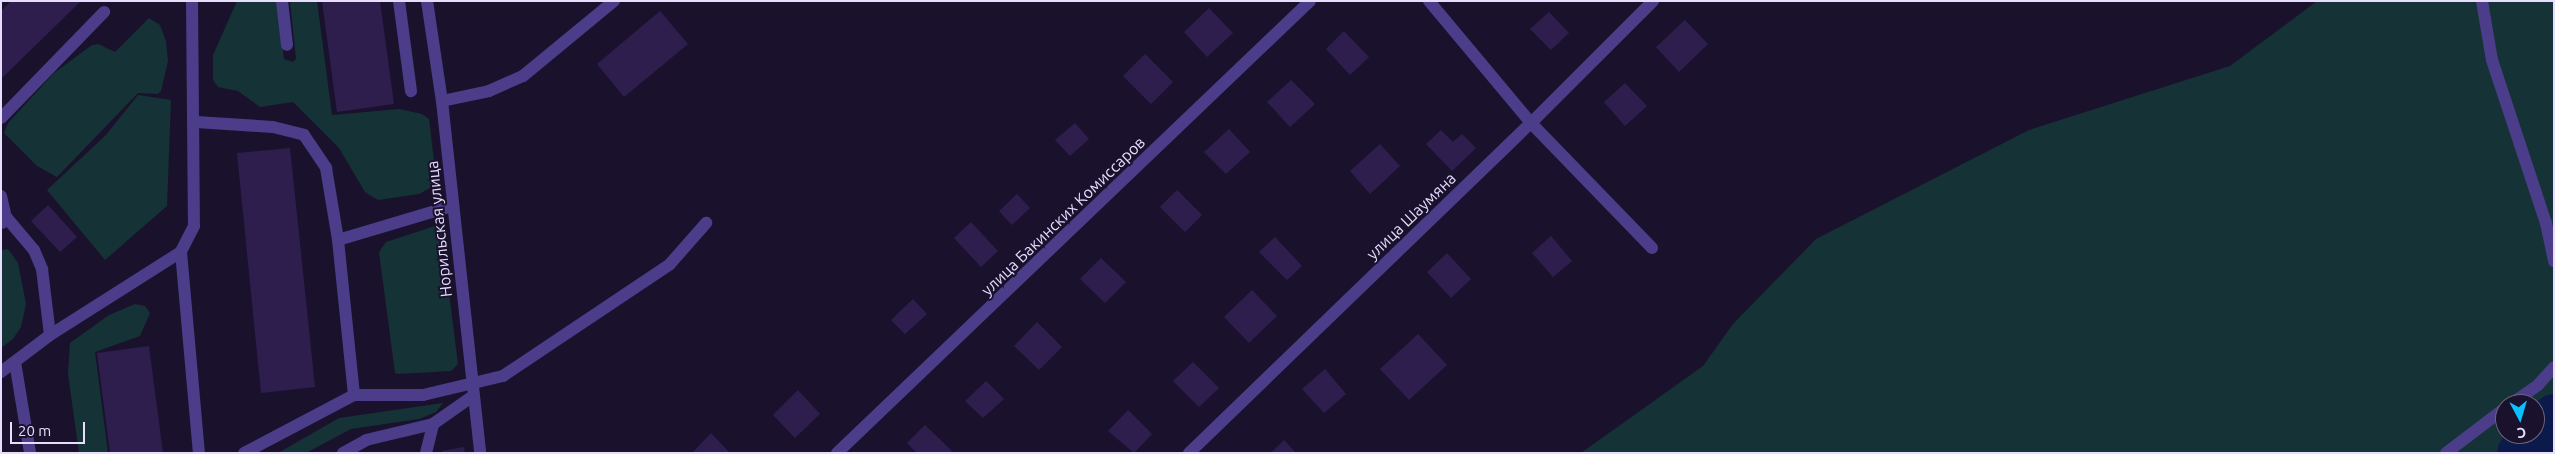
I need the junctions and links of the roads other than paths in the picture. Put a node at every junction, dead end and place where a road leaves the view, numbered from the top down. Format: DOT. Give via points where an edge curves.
graph roads {
  1 [pos="192,1"];
  2 [pos="282,1"];
  3 [pos="399,1"];
  4 [pos="427,1"];
  5 [pos="614,1"];
  6 [pos="1310,1"];
  7 [pos="1429,1"];
  8 [pos="1653,1"];
  9 [pos="2482,1"];
  10 [pos="104,12"];
  11 [pos="286,45"];
  12 [pos="411,91"];
  13 [pos="442,101"];
  14 [pos="1,118"];
  15 [pos="196,122"];
  16 [pos="1531,123"];
  17 [pos="1,196"];
  18 [pos="452,206"];
  19 [pos="4,221"];
  20 [pos="706,223"];
  21 [pos="338,240"];
  22 [pos="1652,248"];
  23 [pos="181,252"];
  24 [pos="2554,261"];
  25 [pos="50,335"];
  26 [pos="15,362"];
  27 [pos="2554,367"];
  28 [pos="1,372"];
  29 [pos="472,382"];
  30 [pos="2525,394"];
  31 [pos="354,395"];
  32 [pos="473,396"];
  33 [pos="2495,416"];
  34 [pos="433,424"];
  35 [pos="30,453"];
  36 [pos="199,453"];
  37 [pos="244,453"];
  38 [pos="344,453"];
  39 [pos="426,453"];
  40 [pos="480,453"];
  41 [pos="837,453"];
  42 [pos="1190,453"];
  43 [pos="2446,453"];
  1 -- 15 [label="street"];
  2 -- 11 [label="street"];
  3 -- 12 [label="street"];
  4 -- 13 [label="street, Норильская улица"];
  5 -- 13 [label="street" via="523,76 489,90"];
  6 -- 41 [label="street, улица Бакинских Комиссаров"];
  7 -- 16 [label="street"];
  8 -- 16 [label="street, улица Шаумяна"];
  9 -- 24 [label="street" via="2492,60 2546,223"];
  10 -- 14 [label="street"];
  13 -- 18 [label="street, Норильская улица"];
  15 -- 21 [label="street" via="273,126 304,135 326,168"];
  15 -- 23 [label="street" via="194,226"];
  16 -- 22 [label="street"];
  16 -- 42 [label="street, улица Шаумяна"];
  17 -- 19 [label="street"];
  18 -- 21 [label="street"];
  18 -- 29 [label="street, Норильская улица"];
  19 -- 25 [label="street" via="34,250 42,270"];
  20 -- 29 [label="street" via="670,264 503,376"];
  21 -- 31 [label="street"];
  23 -- 25 [label="street"];
  23 -- 36 [label="street"];
  25 -- 26 [label="street"];
  26 -- 28 [label="street"];
  26 -- 35 [label="street"];
  27 -- 30 [label="street"];
  29 -- 31 [label="street" via="423,395"];
  29 -- 32 [label="street, Норильская улица"];
  31 -- 37 [label="street"];
  32 -- 34 [label="street"];
  32 -- 40 [label="street, Норильская улица"];
  33 -- 43 [label="street"];
  34 -- 38 [label="street" via="366,440"];
  34 -- 39 [label="street"];
}
